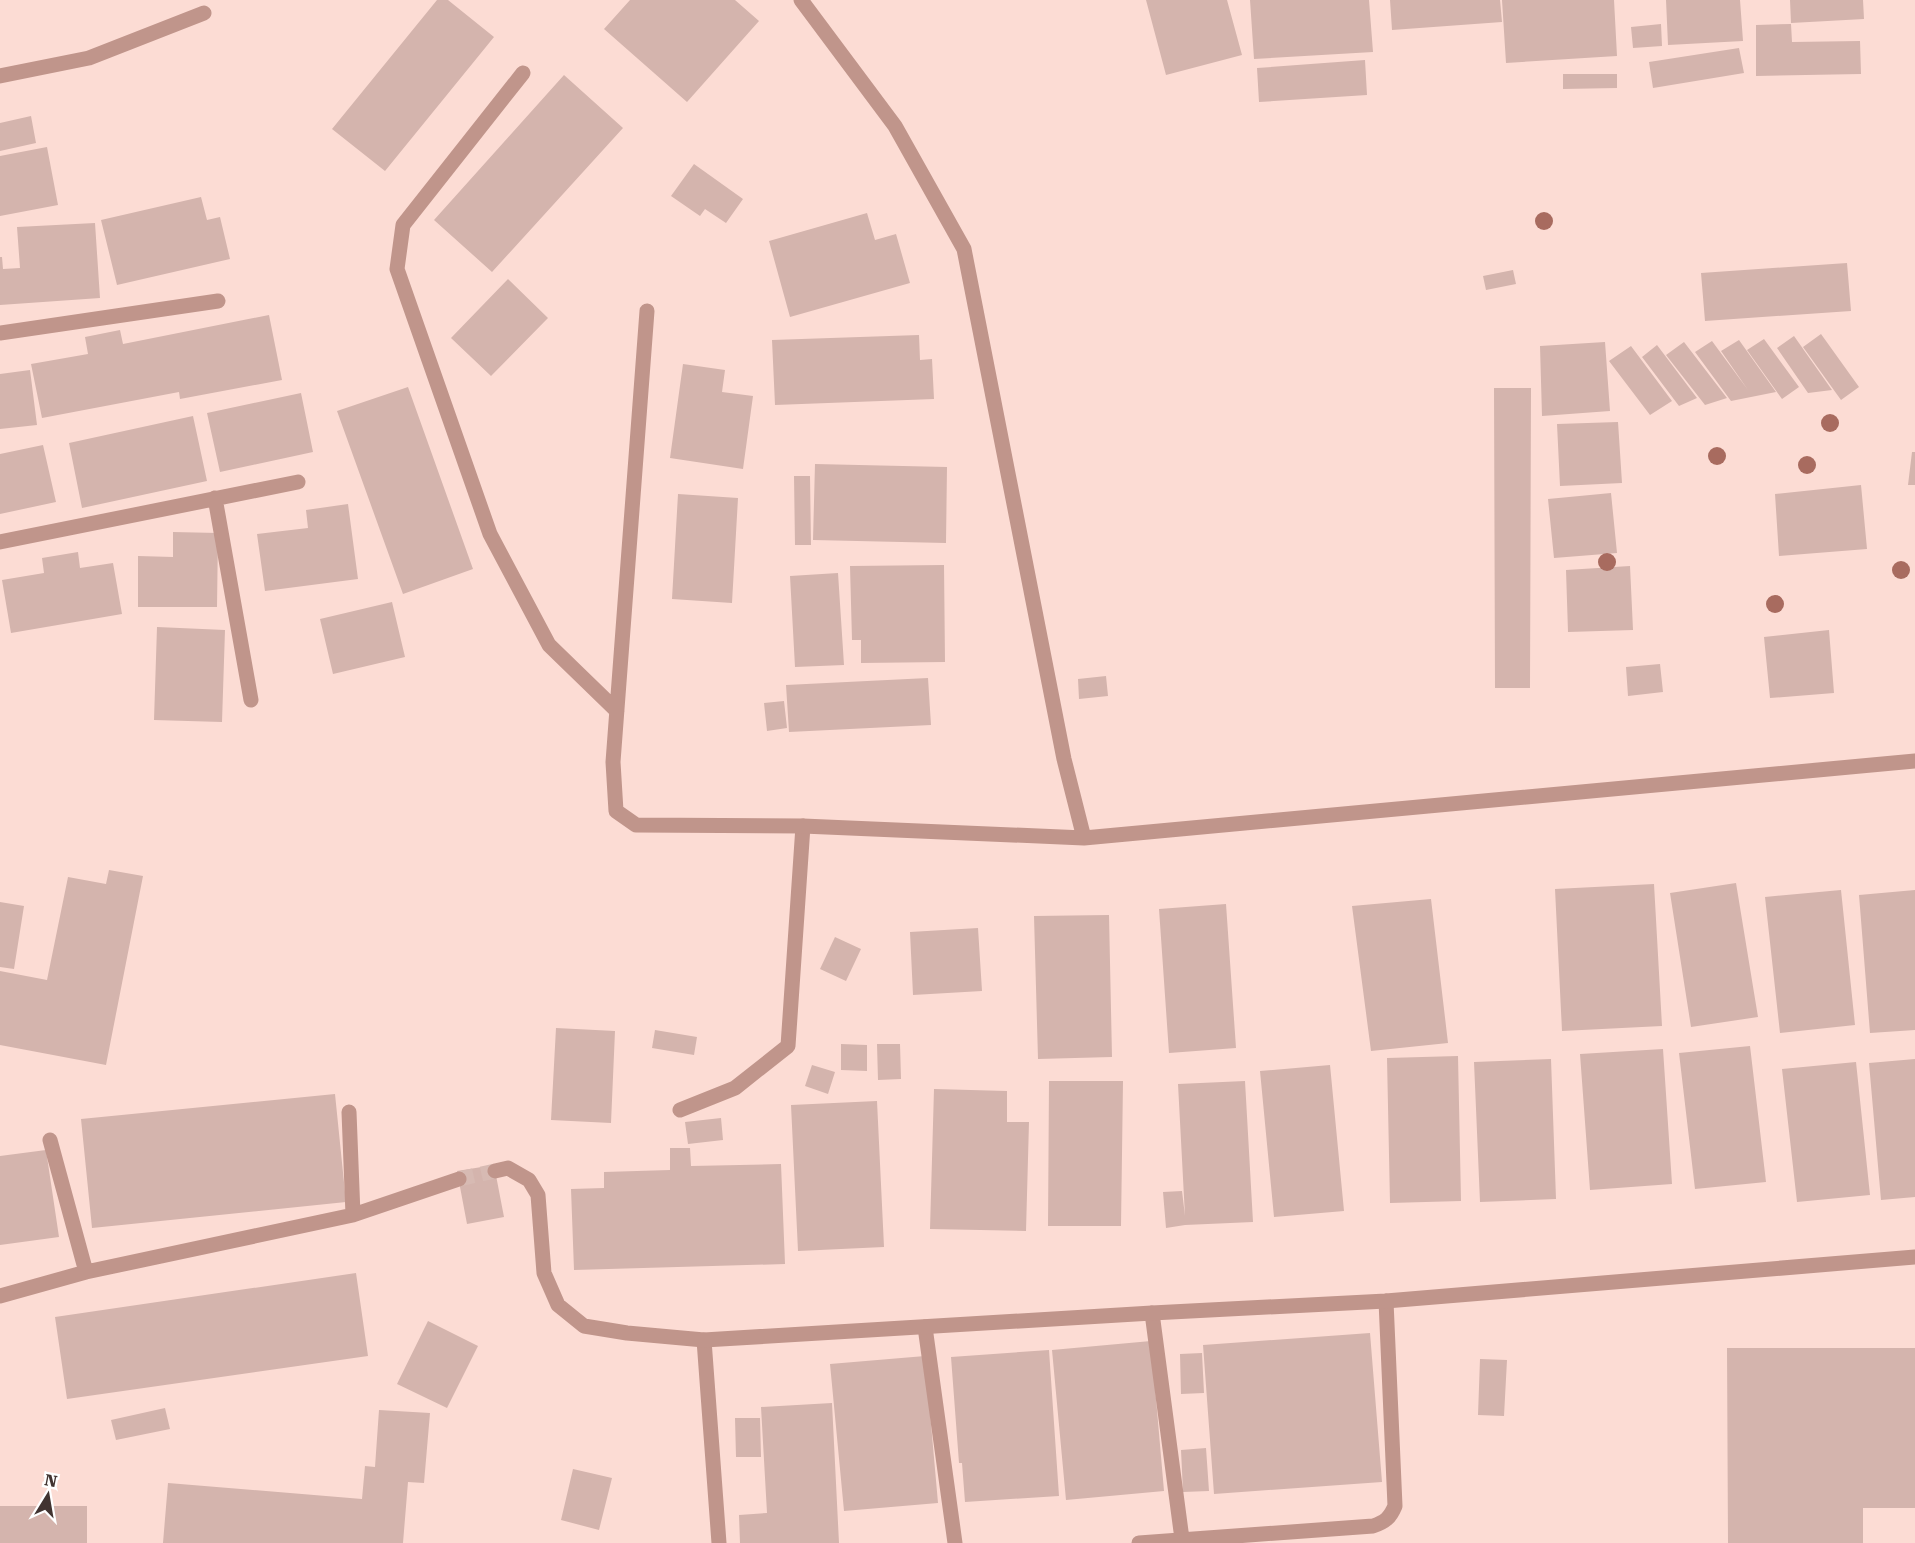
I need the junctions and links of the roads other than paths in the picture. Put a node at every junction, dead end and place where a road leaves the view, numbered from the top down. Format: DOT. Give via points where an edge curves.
graph roads {
  1 [pos="801,0"];
  2 [pos="204,13"];
  3 [pos="523,73"];
  4 [pos="0,76"];
  5 [pos="218,301"];
  6 [pos="647,311"];
  7 [pos="0,333"];
  8 [pos="298,482"];
  9 [pos="215,498"];
  10 [pos="0,542"];
  11 [pos="251,700"];
  12 [pos="617,711"];
  13 [pos="1915,761"];
  14 [pos="803,826"];
  15 [pos="1084,838"];
  16 [pos="680,1110"];
  17 [pos="349,1112"];
  18 [pos="50,1140"];
  19 [pos="495,1171"];
  20 [pos="459,1179"];
  21 [pos="353,1215"];
  22 [pos="1915,1257"];
  23 [pos="86,1272"];
  24 [pos="0,1296"];
  25 [pos="1386,1301"];
  26 [pos="1152,1313"];
  27 [pos="925,1328"];
  28 [pos="704,1340"];
  29 [pos="1182,1539"];
  30 [pos="719,1543"];
  31 [pos="955,1543"];
  32 [pos="1139,1543"];
  1 -- 15 [label="street" via="894,126 964,249 1064,759"];
  2 -- 4 [label="street" via="89,58"];
  3 -- 12 [label="street" via="403,225 397,269 490,534 549,645"];
  5 -- 7 [label="street"];
  6 -- 12 [label="street"];
  8 -- 9 [label="street"];
  9 -- 10 [label="street"];
  9 -- 11 [label="street"];
  12 -- 14 [label="street" via="616,811 636,825"];
  13 -- 15 [label="street"];
  14 -- 15 [label="street"];
  14 -- 16 [label="street" via="788,1046 735,1088"];
  17 -- 21 [label="street"];
  18 -- 23 [label="street"];
  19 -- 28 [label="street" via="508,1168 530,1180 538,1195 544,1273 558,1305 584,1326"];
  20 -- 21 [label="street"];
  21 -- 23 [label="street"];
  22 -- 25 [label="street"];
  23 -- 24 [label="street"];
  25 -- 26 [label="street"];
  25 -- 29 [label="street" via="1395,1506 1391,1515 1373,1526"];
  26 -- 27 [label="street"];
  26 -- 29 [label="street"];
  27 -- 28 [label="street"];
  27 -- 31 [label="street"];
  28 -- 30 [label="street"];
  29 -- 32 [label="street"];
}
